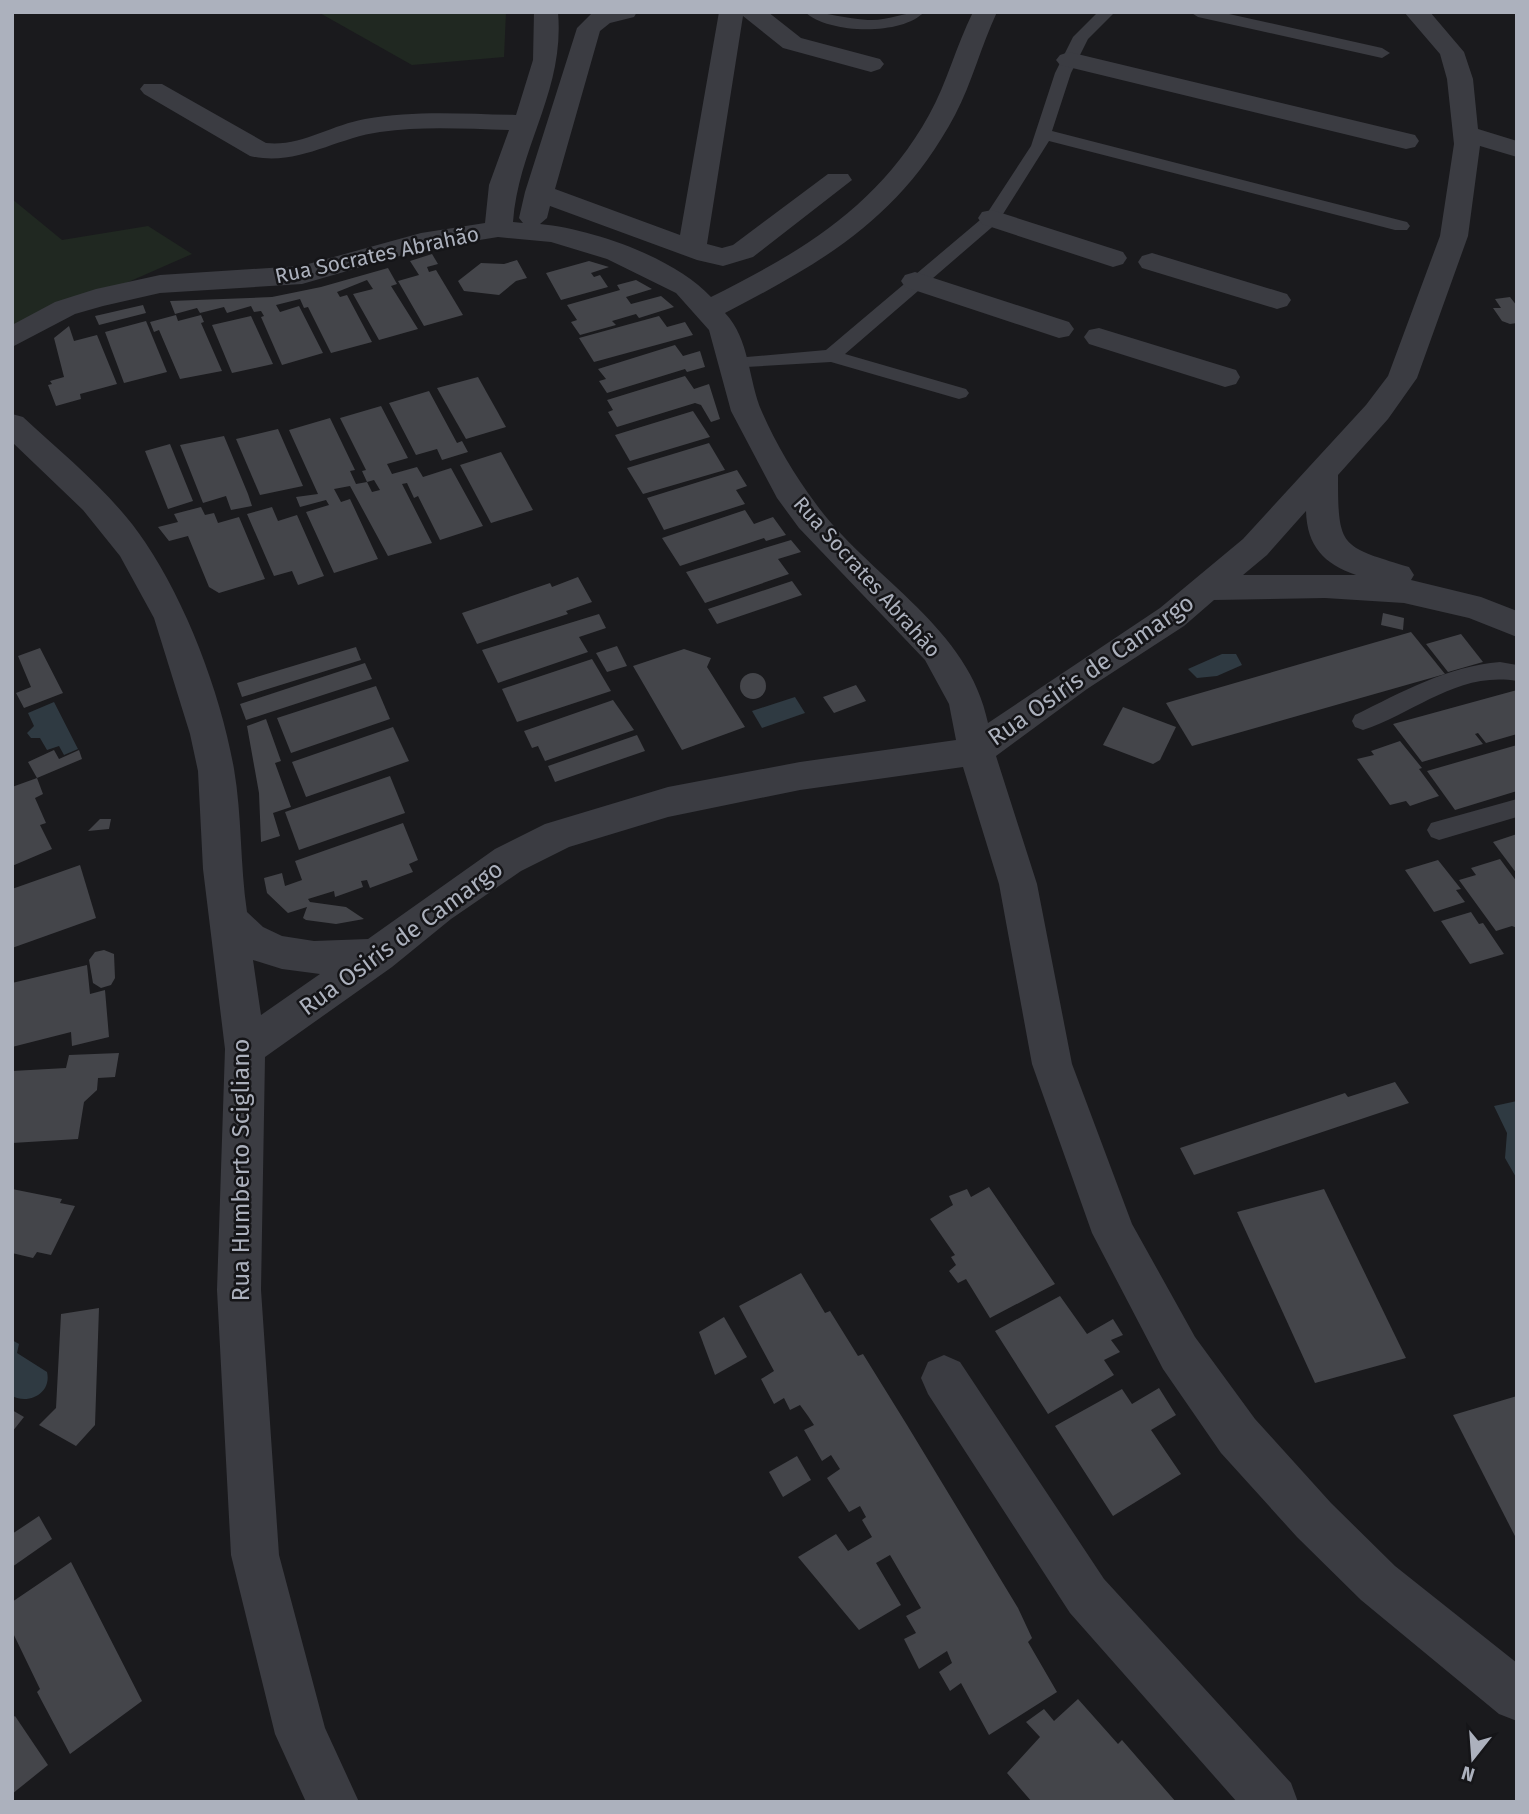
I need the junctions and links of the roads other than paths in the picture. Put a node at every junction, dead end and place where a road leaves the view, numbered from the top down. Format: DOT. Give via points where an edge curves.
graph roads {
  1 [pos="546,12"];
  2 [pos="625,12"];
  3 [pos="731,12"];
  4 [pos="752,12"];
  5 [pos="813,12"];
  6 [pos="916,12"];
  7 [pos="985,12"];
  8 [pos="1107,12"];
  9 [pos="1198,12"];
  10 [pos="1416,12"];
  11 [pos="1382,53"];
  12 [pos="1069,60"];
  13 [pos="871,64"];
  14 [pos="153,89"];
  15 [pos="528,123"];
  16 [pos="1044,134"];
  17 [pos="1467,134"];
  18 [pos="1406,141"];
  19 [pos="1517,149"];
  20 [pos="838,180"];
  21 [pos="539,192"];
  22 [pos="992,218"];
  23 [pos="1401,226"];
  24 [pos="498,229"];
  25 [pos="530,231"];
  26 [pos="692,248"];
  27 [pos="1112,258"];
  28 [pos="1152,262"];
  29 [pos="915,281"];
  30 [pos="1276,300"];
  31 [pos="708,310"];
  32 [pos="1059,329"];
  33 [pos="1099,337"];
  34 [pos="12,338"];
  35 [pos="831,356"];
  36 [pos="735,364"];
  37 [pos="1225,377"];
  38 [pos="959,393"];
  39 [pos="12,424"];
  40 [pos="1322,472"];
  41 [pos="1207,588"];
  42 [pos="1504,619"];
  43 [pos="1517,673"];
  44 [pos="1363,721"];
  45 [pos="976,751"];
  46 [pos="1517,808"];
  47 [pos="1439,830"];
  48 [pos="228,918"];
  49 [pos="378,955"];
  50 [pos="245,1049"];
  51 [pos="944,1378"];
  52 [pos="1517,1696"];
  53 [pos="333,1802"];
  54 [pos="1272,1802"];
  1 -- 15 [label="street" via="547,62"];
  2 -- 21 [label="street" via="601,18 589,28"];
  3 -- 26 [label="street"];
  4 -- 13 [label="street" via="792,43"];
  5 -- 6 [label="lane" via="867,24 886,24"];
  7 -- 31 [label="street" via="941,118 917,155 866,211 838,237 773,278"];
  8 -- 12 [label="lane" via="1082,37"];
  9 -- 11 [label="lane"];
  10 -- 17 [label="street, Rua Osiris de Camargo" via="1452,52"];
  12 -- 16 [label="lane"];
  12 -- 18 [label="street"];
  14 -- 15 [label="street" via="259,150 277,154 360,127"];
  15 -- 24 [label="street" via="502,188"];
  16 -- 22 [label="lane"];
  16 -- 23 [label="lane"];
  17 -- 19 [label="street"];
  17 -- 40 [label="street, Rua Osiris de Camargo" via="1454,236 1402,378"];
  20 -- 26 [label="street" via="743,251 715,257"];
  21 -- 25 [label="street"];
  21 -- 26 [label="street"];
  22 -- 27 [label="street"];
  22 -- 29 [label="lane"];
  24 -- 25 [label="street, Rua Socrates Abrahão"];
  24 -- 34 [label="street, Rua Socrates Abrahão" via="421,241 302,275 160,284 96,298 48,316"];
  25 -- 31 [label="street, Rua Socrates Abrahão" via="554,234 642,263 686,287"];
  28 -- 30 [label="street"];
  29 -- 32 [label="street"];
  29 -- 35 [label="lane"];
  31 -- 36 [label="street, Rua Socrates Abrahão" via="723,328"];
  33 -- 37 [label="street"];
  35 -- 36 [label="lane"];
  35 -- 38 [label="lane"];
  36 -- 45 [label="street, Rua Socrates Abrahão" via="746,411 788,491 810,520 938,651 967,704"];
  39 -- 48 [label="street, Rua Humberto Scigliano" via="94,502 133,549 171,618 216,771"];
  40 -- 41 [label="street, Rua Osiris de Camargo" via="1255,547"];
  40 -- 42 [label="street" via="1324,538 1342,559 1440,585"];
  41 -- 42 [label="street" via="1411,592"];
  41 -- 45 [label="street, Rua Osiris de Camargo" via="1172,617"];
  43 -- 44 [label="lane" via="1493,668 1468,674"];
  45 -- 49 [label="street, Rua Osiris de Camargo" via="800,776 668,802 558,835 508,860"];
  45 -- 52 [label="street, Rua Socrates Abrahão" via="1018,884 1052,1064 1114,1233 1179,1353 1238,1436 1314,1520 1378,1583"];
  46 -- 47 [label="lane"];
  48 -- 49 [label="street" via="251,941 274,951 339,958"];
  48 -- 50 [label="street, Rua Humberto Scigliano"];
  49 -- 50 [label="street, Rua Osiris de Camargo"];
  50 -- 53 [label="street, Rua Humberto Scigliano" via="239,1290 255,1555 301,1734"];
  51 -- 54 [label="street" via="1087,1596"];
}
